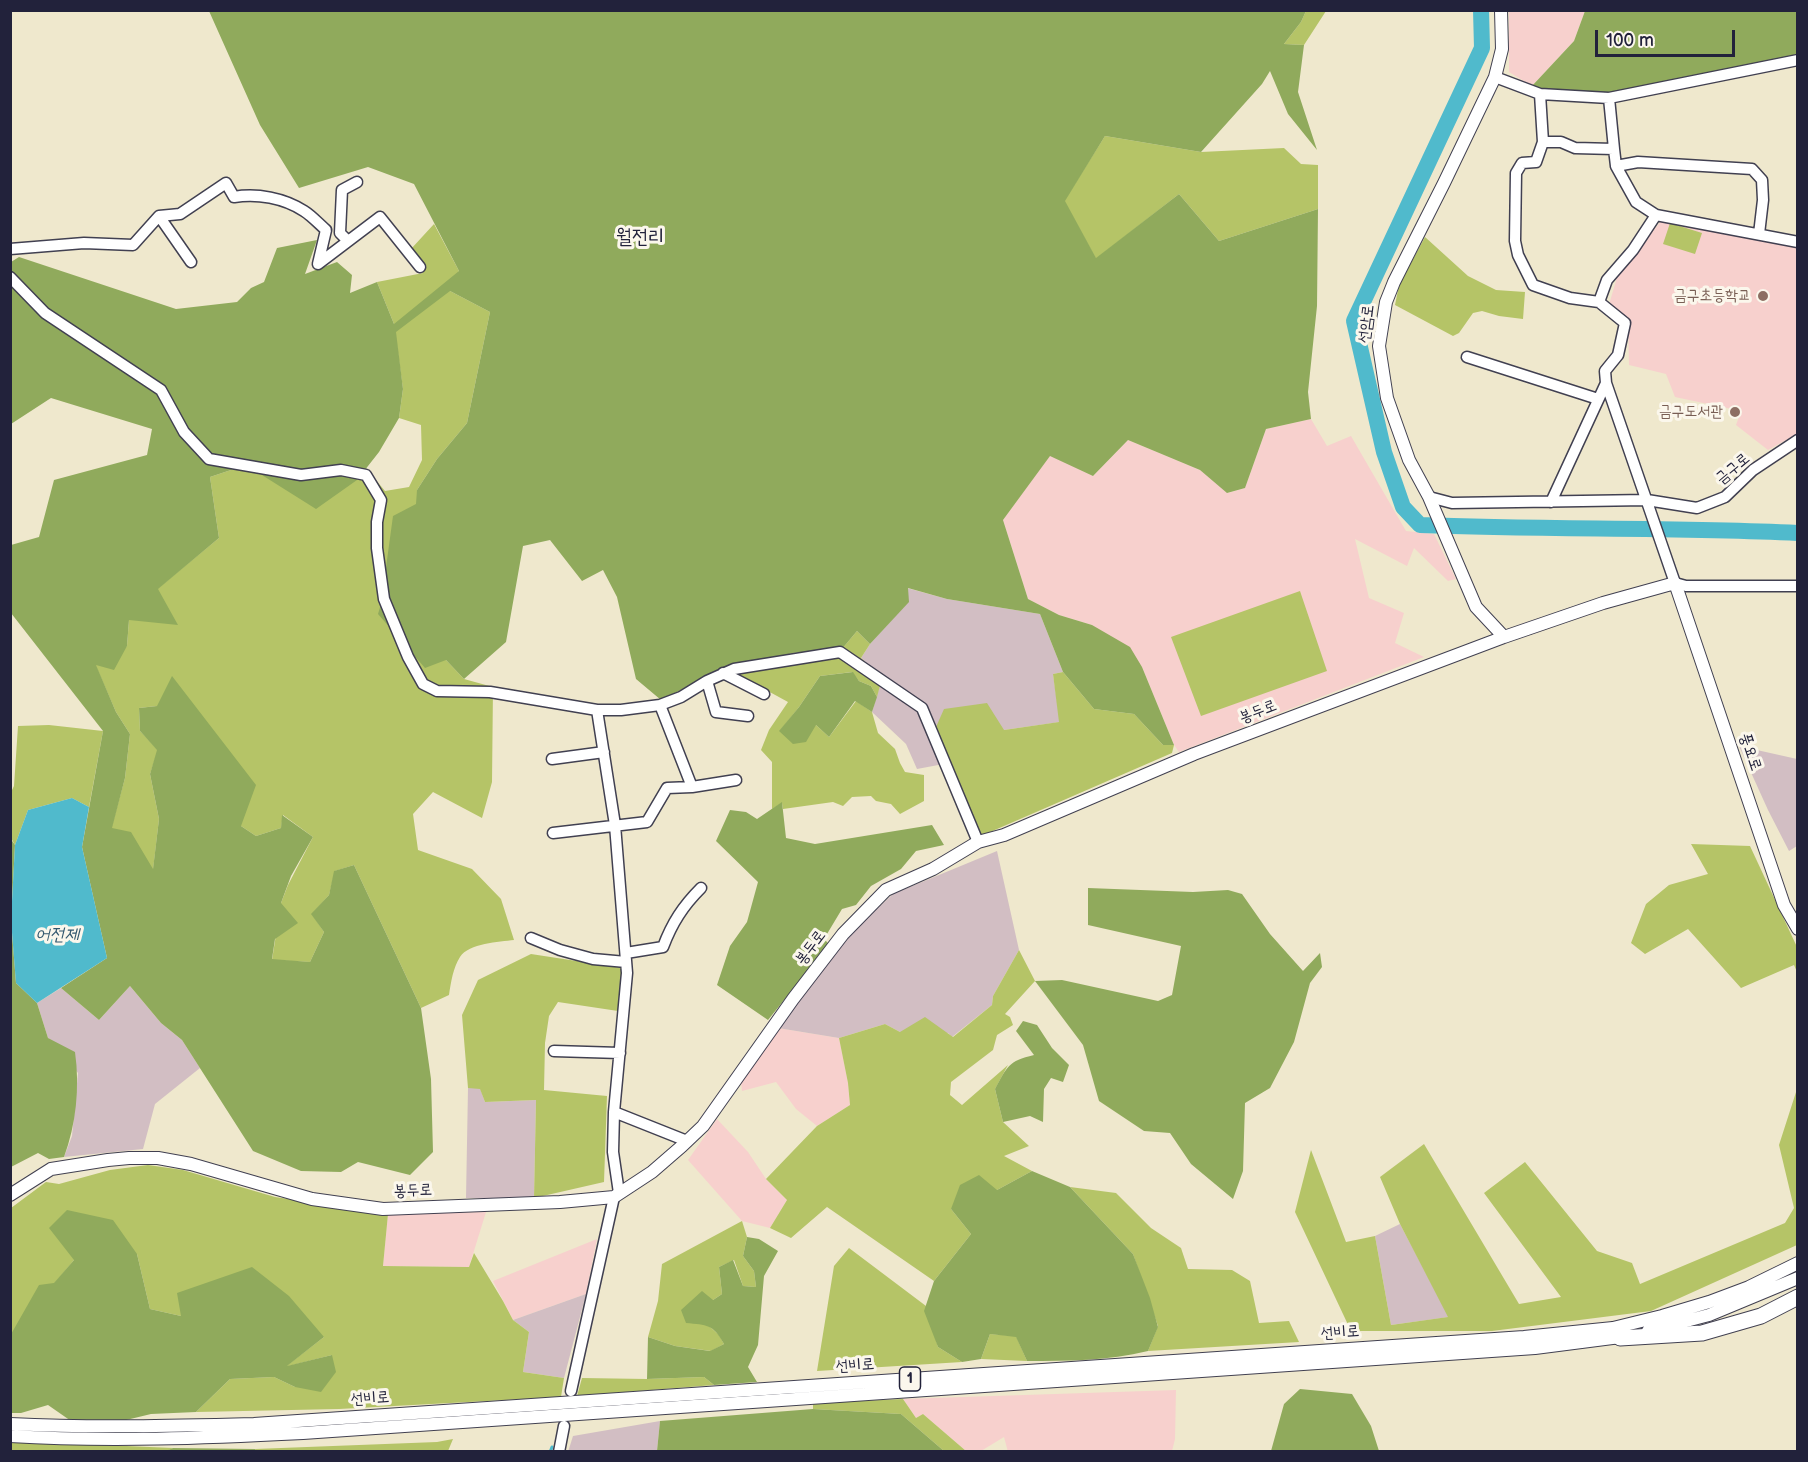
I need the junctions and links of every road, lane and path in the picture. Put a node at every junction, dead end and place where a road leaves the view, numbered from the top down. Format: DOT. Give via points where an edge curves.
graph roads {
  1 [pos="1501,10"];
  2 [pos="1797,61"];
  3 [pos="1495,77"];
  4 [pos="1540,94"];
  5 [pos="1609,99"];
  6 [pos="1543,142"];
  7 [pos="1614,149"];
  8 [pos="1616,166"];
  9 [pos="357,182"];
  10 [pos="1656,215"];
  11 [pos="159,216"];
  12 [pos="1759,234"];
  13 [pos="348,241"];
  14 [pos="1797,242"];
  15 [pos="10,249"];
  16 [pos="191,262"];
  17 [pos="420,267"];
  18 [pos="10,277"];
  19 [pos="1599,303"];
  20 [pos="1467,357"];
  21 [pos="1606,382"];
  22 [pos="1598,399"];
  23 [pos="1797,440"];
  24 [pos="1431,501"];
  25 [pos="1551,502"];
  26 [pos="1648,502"];
  27 [pos="1676,583"];
  28 [pos="1797,586"];
  29 [pos="1504,637"];
  30 [pos="723,674"];
  31 [pos="707,681"];
  32 [pos="764,694"];
  33 [pos="660,705"];
  34 [pos="597,710"];
  35 [pos="748,716"];
  36 [pos="604,752"];
  37 [pos="552,759"];
  38 [pos="736,780"];
  39 [pos="692,787"];
  40 [pos="615,825"];
  41 [pos="553,833"];
  42 [pos="978,842"];
  43 [pos="701,888"];
  44 [pos="1797,929"];
  45 [pos="531,938"];
  46 [pos="626,957"];
  47 [pos="554,1051"];
  48 [pos="620,1053"];
  49 [pos="614,1112"];
  50 [pos="687,1141"];
  51 [pos="10,1195"];
  52 [pos="616,1195"];
  53 [pos="1797,1263"];
  54 [pos="1797,1278"];
  55 [pos="1797,1297"];
  56 [pos="1620,1338"];
  57 [pos="571,1391"];
  58 [pos="10,1424"];
  59 [pos="564,1426"];
  60 [pos="10,1436"];
  61 [pos="559,1452"];
  1 -- 3 [label="main road, 선암로" via="1502,50"];
  2 -- 5 [label="street"];
  3 -- 4 [label="street"];
  3 -- 24 [label="main road, 선암로" via="1394,282 1386,302 1379,346 1387,398 1409,460"];
  4 -- 5 [label="street"];
  4 -- 6 [label="street"];
  5 -- 7 [label="street"];
  6 -- 7 [label="street"];
  6 -- 19 [label="street" via="1536,162 1522,163 1516,173 1518,255 1533,285"];
  7 -- 8 [label="street"];
  8 -- 10 [label="street" via="1636,202"];
  8 -- 12 [label="street" via="1638,162 1752,169 1762,180"];
  9 -- 13 [label="street" via="342,190 340,233"];
  10 -- 12 [label="street"];
  10 -- 19 [label="street" via="1633,250 1606,280"];
  11 -- 13 [label="street" via="180,214 226,183 234,196 261,196 306,211 326,230 318,264"];
  11 -- 15 [label="street" via="133,245 84,243"];
  11 -- 16 [label="street"];
  12 -- 14 [label="street"];
  13 -- 17 [label="street" via="380,217"];
  18 -- 34 [label="street" via="45,313 161,390 184,432 209,459 301,475 341,470 366,475 381,500 377,548 384,599 423,684 437,691 490,692"];
  19 -- 21 [label="street" via="1625,323 1618,355 1605,371"];
  20 -- 22 [label="street"];
  21 -- 22 [label="street"];
  21 -- 26 [label="street"];
  22 -- 25 [label="street"];
  23 -- 26 [label="street, 금구로" via="1753,470 1725,497 1696,508"];
  24 -- 25 [label="street, 금구로"];
  24 -- 29 [label="main road, 선암로" via="1476,607"];
  25 -- 26 [label="street, 금구로"];
  26 -- 27 [label="street"];
  27 -- 28 [label="street"];
  27 -- 29 [label="main road, 봉두로"];
  27 -- 44 [label="main road, 풍요로" via="1784,905"];
  29 -- 42 [label="main road, 봉두로" via="1194,754 1004,835"];
  30 -- 31 [label="street"];
  30 -- 32 [label="street"];
  30 -- 42 [label="street" via="840,652 861,665 922,708"];
  31 -- 33 [label="street"];
  31 -- 35 [label="street" via="716,712"];
  33 -- 34 [label="street"];
  33 -- 39 [label="street"];
  34 -- 36 [label="street"];
  36 -- 37 [label="street"];
  36 -- 40 [label="street"];
  38 -- 39 [label="street"];
  39 -- 40 [label="street" via="667,788 647,822"];
  40 -- 41 [label="street"];
  40 -- 46 [label="street"];
  42 -- 50 [label="main road, 봉두로" via="933,869 886,890 849,927 703,1126"];
  43 -- 46 [label="street" via="671,926 663,947"];
  45 -- 46 [label="street" via="593,959"];
  46 -- 48 [label="street"];
  47 -- 48 [label="street"];
  48 -- 49 [label="street"];
  49 -- 50 [label="street"];
  49 -- 52 [label="street"];
  50 -- 52 [label="main road, 봉두로"];
  51 -- 52 [label="main road, 봉두로" via="51,1169 108,1160 158,1158 312,1199 383,1209 560,1202"];
  52 -- 57 [label="street"];
  53 -- 58 [label="main road, 선비로 / 1" via="1749,1287 1662,1316 1613,1328 1524,1337 254,1424"];
  54 -- 56 [label="main road, 선비로 / 1" via="1709,1315"];
  55 -- 56 [label="highway" via="1761,1316 1702,1333"];
  56 -- 60 [label="main road, 선비로 / 1" via="1535,1348 303,1433 91,1439"];
  59 -- 61 [label="street"];
}
